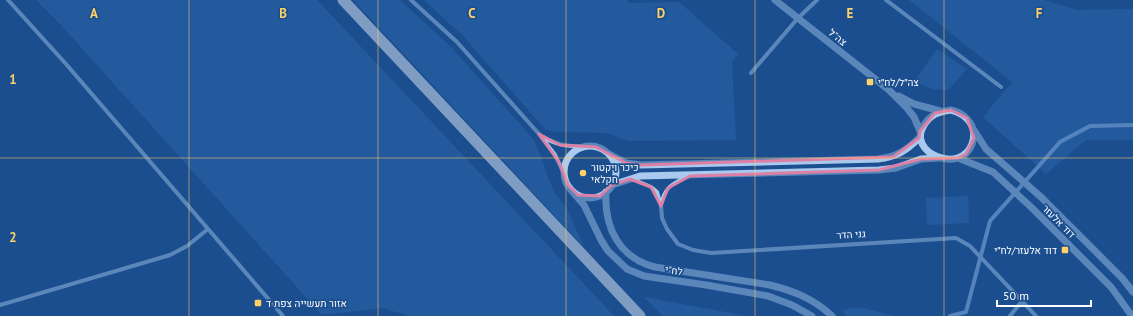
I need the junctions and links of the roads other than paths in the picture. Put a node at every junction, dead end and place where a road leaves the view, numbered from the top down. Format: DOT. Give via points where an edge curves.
graph roads {
  1 [pos="8,0"];
  2 [pos="342,0"];
  3 [pos="412,0"];
  4 [pos="775,0"];
  5 [pos="817,0"];
  6 [pos="886,0"];
  7 [pos="798,18"];
  8 [pos="751,73"];
  9 [pos="1001,86"];
  10 [pos="889,90"];
  11 [pos="942,111"];
  12 [pos="974,130"];
  13 [pos="539,134"];
  14 [pos="920,135"];
  15 [pos="589,146"];
  16 [pos="609,154"];
  17 [pos="938,158"];
  18 [pos="958,158"];
  19 [pos="564,174"];
  20 [pos="690,176"];
  21 [pos="630,178"];
  22 [pos="612,185"];
  23 [pos="571,190"];
  24 [pos="606,192"];
  25 [pos="661,206"];
  26 [pos="208,229"];
  27 [pos="1133,292"];
  28 [pos="1022,301"];
  29 [pos="0,305"];
  30 [pos="283,316"];
  31 [pos="640,316"];
  32 [pos="812,316"];
  33 [pos="832,316"];
  34 [pos="1010,316"];
  35 [pos="1036,316"];
  36 [pos="1132,316"];
  1 -- 26 [label="street"];
  2 -- 31 [label="highway"];
  3 -- 13 [label="street" via="457,42"];
  4 -- 7 [label="street, צה\"ל"];
  5 -- 7 [label="street"];
  6 -- 9 [label="street"];
  7 -- 8 [label="street"];
  7 -- 10 [label="street, צה\"ל"];
  10 -- 11 [label="street, צה\"ל" via="914,104"];
  10 -- 14 [label="street, צה\"ל" via="914,117"];
  11 -- 12 [label="street" via="960,112"];
  11 -- 14 [label="street" via="928,118"];
  12 -- 18 [label="street" via="971,147 966,154"];
  12 -- 27 [label="street, דוד אלעזר" via="986,149 1041,197"];
  13 -- 15 [label="street" via="560,145"];
  13 -- 19 [label="street" via="556,155"];
  14 -- 16 [label="street" via="910,147 893,157 878,159 641,165 626,164"];
  14 -- 17 [label="street" via="927,151"];
  15 -- 16 [label="street"];
  15 -- 19 [label="street" via="581,148 568,158"];
  16 -- 22 [label="street" via="616,169"];
  17 -- 18 [label="street"];
  17 -- 20 [label="street" via="921,159 896,168 879,170"];
  18 -- 36 [label="street, דוד אלעזר" via="993,172 1003,181 1111,287"];
  19 -- 23 [label="street"];
  20 -- 21 [label="street"];
  20 -- 25 [label="street" via="668,188"];
  21 -- 22 [label="street"];
  21 -- 25 [label="street, גני הדר" via="657,192"];
  22 -- 24 [label="street"];
  23 -- 24 [label="street" via="592,198"];
  23 -- 32 [label="street, לח\"י" via="584,205 608,251 626,269 644,276 768,296"];
  24 -- 33 [label="street, לח\"י" via="607,214 613,235 634,259 655,267 788,290 812,300"];
  25 -- 28 [label="street, גני הדר" via="662,218 678,244 693,250 711,252 956,238 970,246"];
  26 -- 29 [label="street" via="170,256"];
  26 -- 30 [label="street"];
  28 -- 34 [label="street"];
  28 -- 35 [label="street, גני הדר"];
}
